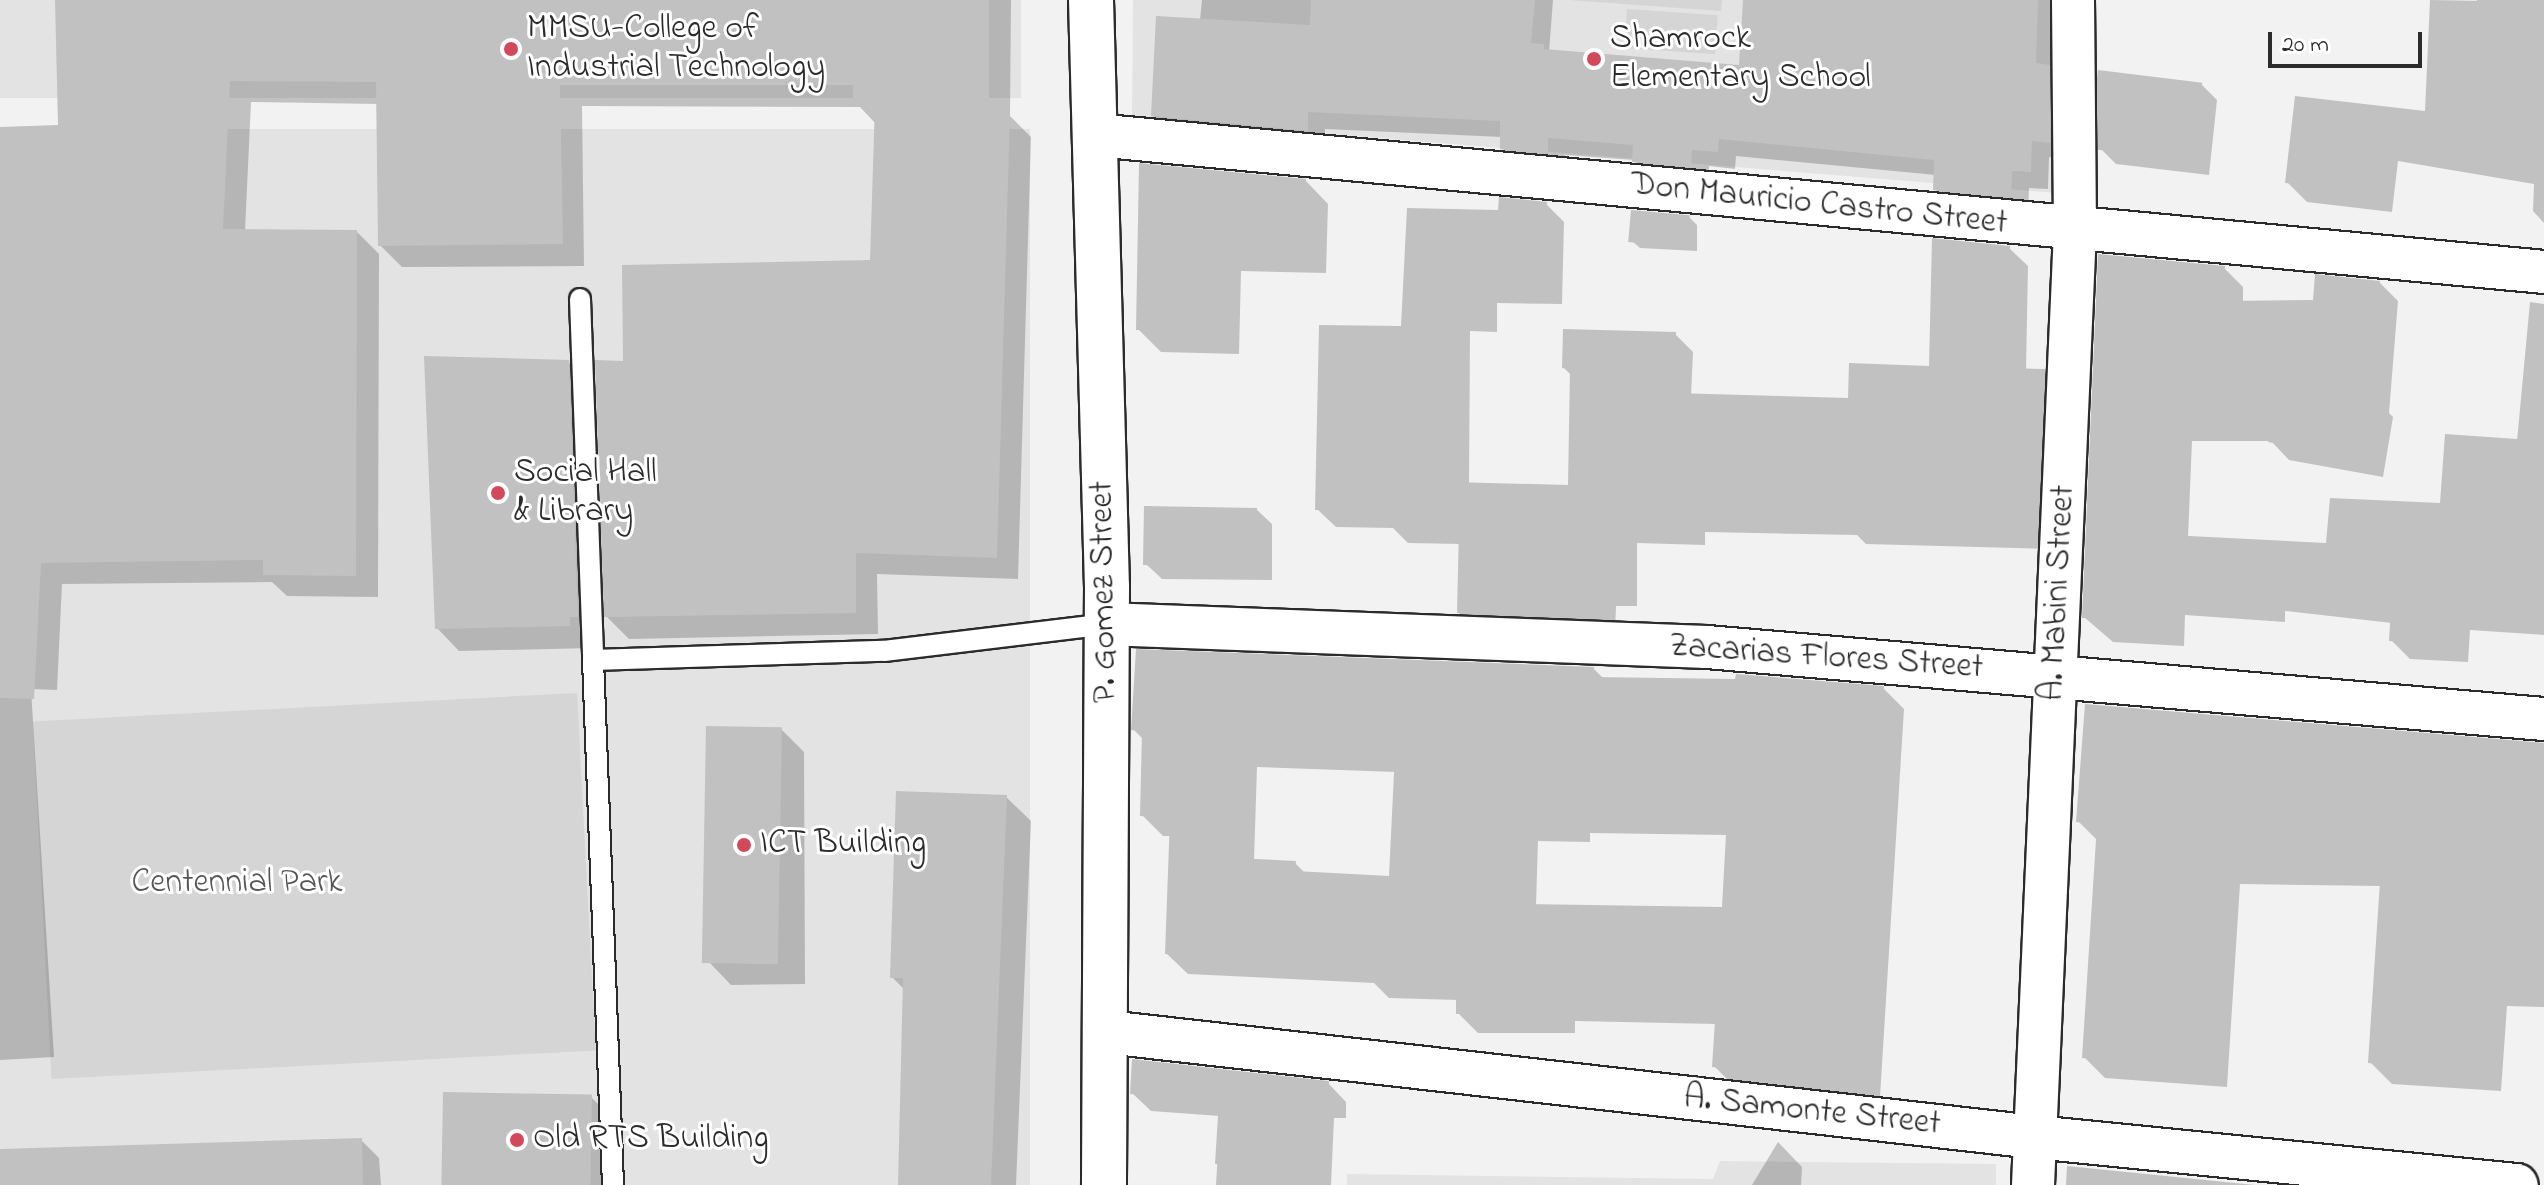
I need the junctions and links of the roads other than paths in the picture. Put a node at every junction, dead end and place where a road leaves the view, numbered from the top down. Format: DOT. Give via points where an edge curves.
graph roads {
  1 [pos="1091,0"];
  2 [pos="2073,0"];
  3 [pos="1095,135"];
  4 [pos="2075,229"];
  5 [pos="2544,272"];
  6 [pos="580,299"];
  7 [pos="1106,624"];
  8 [pos="593,660"];
  9 [pos="2055,676"];
  10 [pos="2544,719"];
  11 [pos="1107,1032"];
  12 [pos="2035,1137"];
  13 [pos="613,1185"];
  14 [pos="1104,1185"];
  15 [pos="2033,1185"];
  16 [pos="2517,1185"];
  1 -- 3 [label="main road, P. Gomez Street"];
  2 -- 4 [label="street, A. Mabini Street"];
  3 -- 4 [label="street, Don Mauricio Castro Street"];
  3 -- 7 [label="main road, P. Gomez Street"];
  4 -- 5 [label="street, Don Mauricio Castro Street"];
  4 -- 9 [label="street, A. Mabini Street"];
  6 -- 8 [label="lane"];
  7 -- 8 [label="lane" via="884,651"];
  7 -- 9 [label="street, Zacarias Flores Street" via="1707,647"];
  7 -- 11 [label="main road, P. Gomez Street"];
  8 -- 13 [label="lane"];
  9 -- 10 [label="street, Zacarias Flores Street"];
  9 -- 12 [label="street, A. Mabini Street"];
  11 -- 12 [label="street, A. Samonte Street"];
  11 -- 14 [label="main road, P. Gomez Street"];
  12 -- 15 [label="street, A. Mabini Street"];
  12 -- 16 [label="street, A. Samonte Street"];
}
